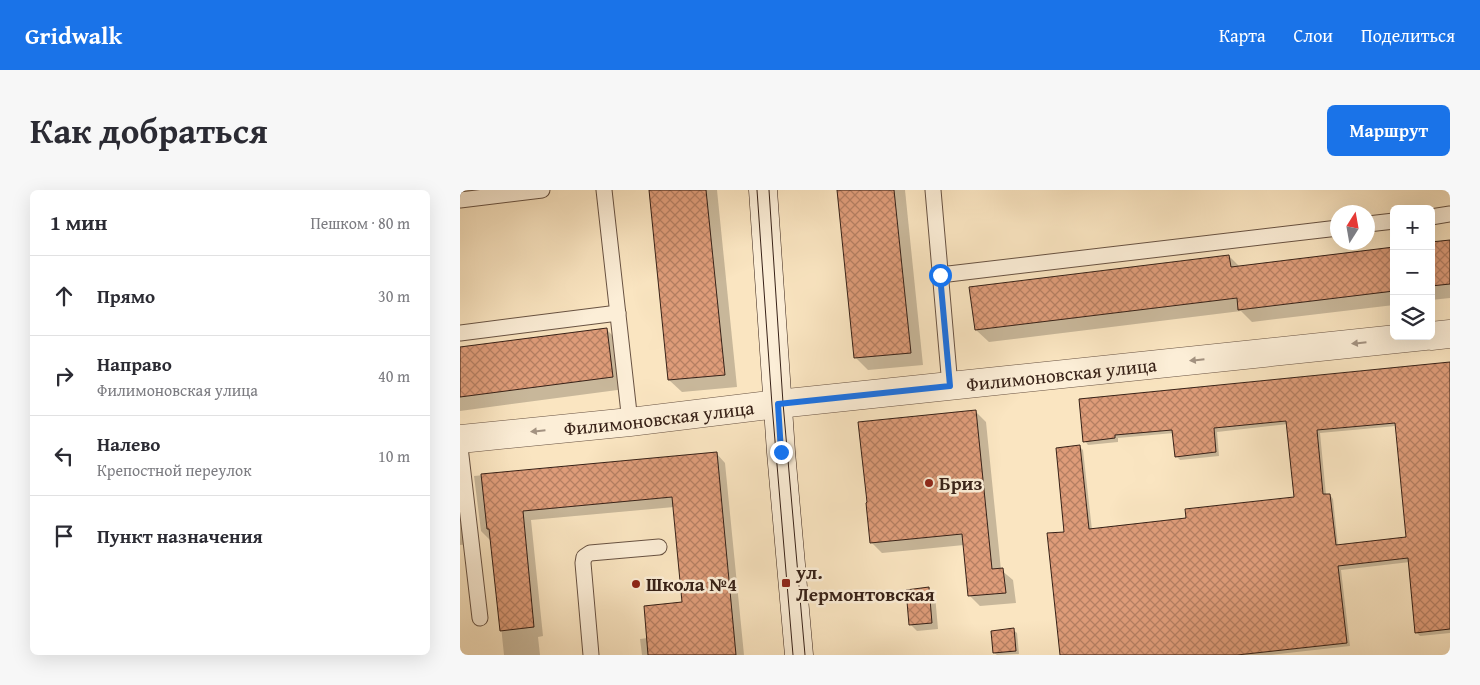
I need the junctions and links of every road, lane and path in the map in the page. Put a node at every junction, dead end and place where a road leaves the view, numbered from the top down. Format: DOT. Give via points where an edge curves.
graph roads {
  1 [pos="542,190"];
  2 [pos="604,190"];
  3 [pos="763,190"];
  4 [pos="933,190"];
  5 [pos="460,200"];
  6 [pos="1450,214"];
  7 [pos="1435,216"];
  8 [pos="1390,221"];
  9 [pos="1375,223"];
  10 [pos="1330,229"];
  11 [pos="940,275"];
  12 [pos="618,313"];
  13 [pos="460,333"];
  14 [pos="1450,334"];
  15 [pos="1435,336"];
  16 [pos="1390,340"];
  17 [pos="950,386"];
  18 [pos="778,404"];
  19 [pos="630,422"];
  20 [pos="460,439"];
  21 [pos="460,447"];
  22 [pos="659,547"];
  23 [pos="466,549"];
  24 [pos="480,618"];
  25 [pos="591,655"];
  26 [pos="799,655"];
  1 -- 5 [label="lane"];
  2 -- 12 [label="lane"];
  3 -- 18 [label="street"];
  4 -- 11 [label="lane"];
  6 -- 7 [label="lane"];
  8 -- 9 [label="lane"];
  10 -- 11 [label="lane"];
  11 -- 17 [label="lane"];
  12 -- 13 [label="lane"];
  12 -- 19 [label="lane"];
  14 -- 15 [label="street"];
  16 -- 17 [label="street, Филимоновская улица, one-way"];
  17 -- 18 [label="street, Филимоновская улица"];
  18 -- 19 [label="street, Филимоновская улица"];
  18 -- 26 [label="street"];
  19 -- 20 [label="street, Филимоновская улица, one-way"];
  21 -- 23 [label="lane"];
  22 -- 25 [label="lane" via="590,553 584,558"];
  23 -- 24 [label="lane"];
}
